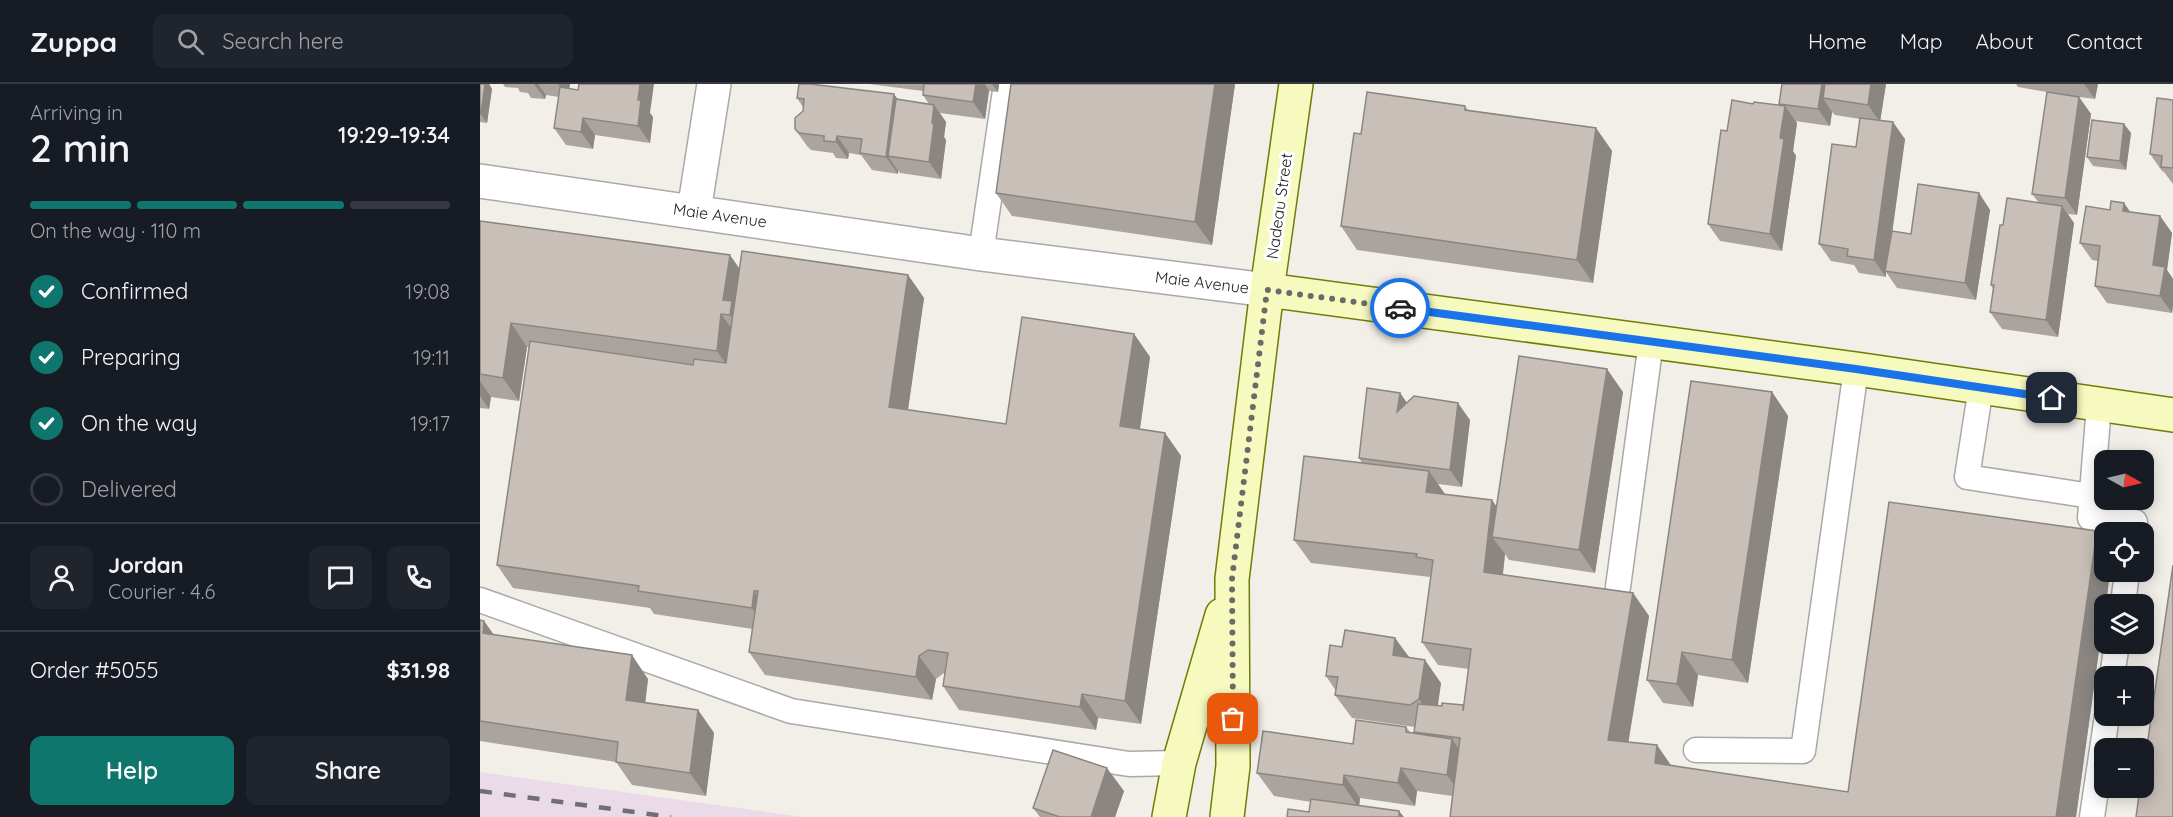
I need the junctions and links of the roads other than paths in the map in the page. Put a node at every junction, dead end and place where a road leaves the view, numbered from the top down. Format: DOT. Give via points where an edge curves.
graph roads {
  1 [pos="714,84"];
  2 [pos="1006,84"];
  3 [pos="1296,84"];
  4 [pos="480,182"];
  5 [pos="694,211"];
  6 [pos="981,254"];
  7 [pos="1267,290"];
  8 [pos="1651,342"];
  9 [pos="1856,369"];
  10 [pos="1981,387"];
  11 [pos="2099,405"];
  12 [pos="2173,415"];
  13 [pos="2091,496"];
  14 [pos="2135,522"];
  15 [pos="1232,579"];
  16 [pos="1618,587"];
  17 [pos="480,600"];
  18 [pos="2106,726"];
  19 [pos="1696,750"];
  20 [pos="1179,763"];
  21 [pos="1169,817"];
  22 [pos="1227,817"];
  23 [pos="2092,817"];
  1 -- 5 [label="street"];
  2 -- 6 [label="lane"];
  3 -- 7 [label="main road, Nadeau Street"];
  4 -- 5 [label="street, Maie Avenue"];
  5 -- 6 [label="street, Maie Avenue"];
  6 -- 7 [label="street, Maie Avenue"];
  7 -- 8 [label="main road, Maie Avenue"];
  7 -- 15 [label="main road, Nadeau Street"];
  8 -- 9 [label="main road, Maie Avenue"];
  8 -- 16 [label="lane"];
  9 -- 10 [label="main road, Maie Avenue"];
  9 -- 19 [label="lane" via="1803,751"];
  10 -- 11 [label="main road, Maie Avenue"];
  10 -- 13 [label="lane" via="1968,477"];
  11 -- 12 [label="main road, Maie Avenue"];
  11 -- 13 [label="lane"];
  13 -- 14 [label="lane" via="2090,518"];
  15 -- 20 [label="main road, Nadeau Street"];
  15 -- 22 [label="main road, Nadeau Street" via="1233,766"];
  17 -- 20 [label="lane" via="791,711 1129,764"];
  18 -- 23 [label="lane"];
  20 -- 21 [label="main road, Nadeau Street"];
}
